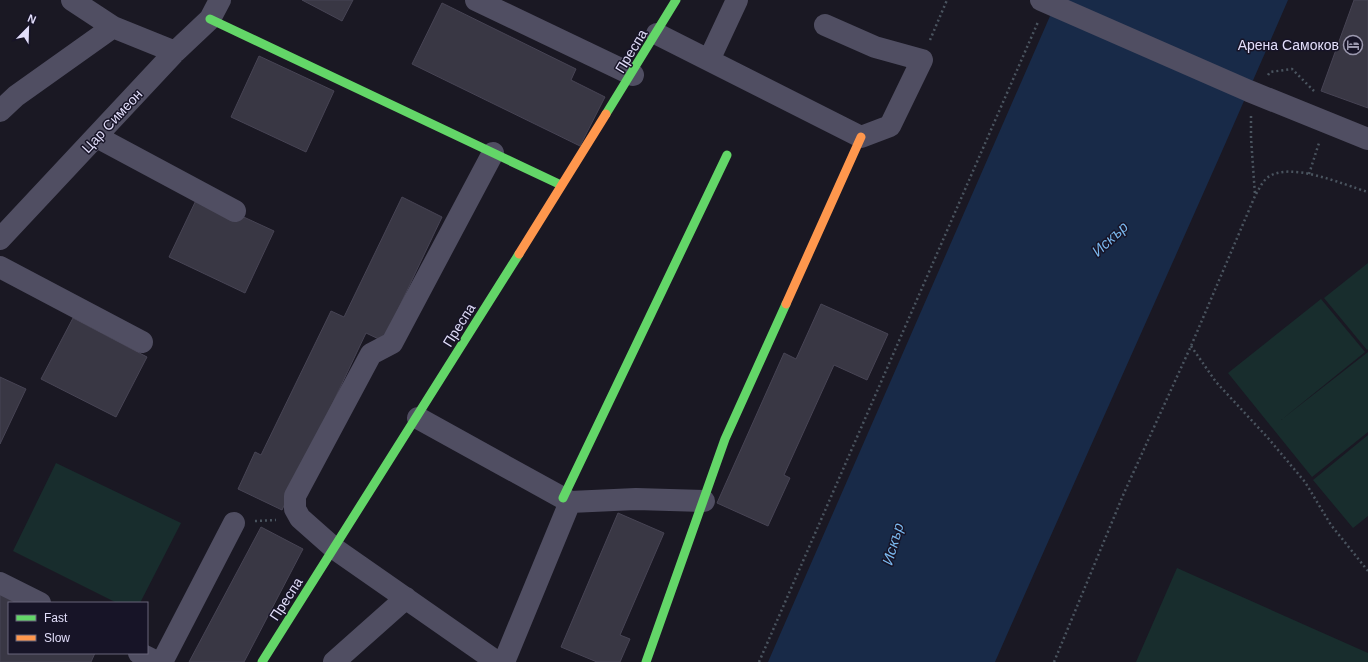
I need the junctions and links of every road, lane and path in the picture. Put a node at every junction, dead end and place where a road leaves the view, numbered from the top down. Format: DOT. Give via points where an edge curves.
graph roads {
  1 [pos="72,0"];
  2 [pos="220,0"];
  3 [pos="476,0"];
  4 [pos="676,0"];
  5 [pos="738,0"];
  6 [pos="947,0"];
  7 [pos="1048,3"];
  8 [pos="210,19"];
  9 [pos="825,25"];
  10 [pos="113,27"];
  11 [pos="657,34"];
  12 [pos="175,52"];
  13 [pos="709,60"];
  14 [pos="922,60"];
  15 [pos="1292,69"];
  16 [pos="633,75"];
  17 [pos="1253,93"];
  18 [pos="0,111"];
  19 [pos="1325,123"];
  20 [pos="97,137"];
  21 [pos="861,137"];
  22 [pos="1368,139"];
  23 [pos="493,154"];
  24 [pos="728,155"];
  25 [pos="1309,174"];
  26 [pos="561,185"];
  27 [pos="1368,192"];
  28 [pos="1255,196"];
  29 [pos="235,211"];
  30 [pos="0,239"];
  31 [pos="0,267"];
  32 [pos="142,342"];
  33 [pos="1191,346"];
  34 [pos="418,418"];
  35 [pos="567,500"];
  36 [pos="704,501"];
  37 [pos="300,518"];
  38 [pos="234,522"];
  39 [pos="335,549"];
  40 [pos="1368,571"];
  41 [pos="0,583"];
  42 [pos="406,598"];
  43 [pos="38,602"];
  44 [pos="141,654"];
  45 [pos="157,662"];
  46 [pos="162,662"];
  47 [pos="262,662"];
  48 [pos="334,662"];
  49 [pos="497,662"];
  50 [pos="504,662"];
  51 [pos="646,662"];
  52 [pos="758,662"];
  53 [pos="1054,662"];
  1 -- 10 [label="street"];
  2 -- 8 [label="street, Цар Симеон"];
  3 -- 16 [label="street"];
  4 -- 11 [label="street, Преспа"];
  5 -- 13 [label="street"];
  6 -- 14 [label="path"];
  7 -- 17 [label="street"];
  7 -- 52 [label="path"];
  8 -- 12 [label="street, Цар Симеон"];
  8 -- 23 [label="street"];
  9 -- 14 [label="street" via="875,47"];
  10 -- 12 [label="street"];
  10 -- 18 [label="street" via="16,96"];
  11 -- 13 [label="street"];
  11 -- 16 [label="street, Преспа"];
  12 -- 20 [label="street, Цар Симеон"];
  13 -- 21 [label="street"];
  14 -- 21 [label="street" via="890,126"];
  15 -- 17 [label="path" via="1270,72"];
  16 -- 26 [label="street, Преспа"];
  17 -- 19 [label="street"];
  17 -- 28 [label="path" via="1251,130"];
  19 -- 22 [label="street"];
  19 -- 25 [label="path"];
  20 -- 29 [label="street"];
  20 -- 30 [label="street, Цар Симеон"];
  21 -- 36 [label="street" via="725,439"];
  23 -- 26 [label="street"];
  23 -- 37 [label="street" via="392,343 371,354 295,496 294,509"];
  24 -- 35 [label="street"];
  25 -- 27 [label="path"];
  25 -- 28 [label="path" via="1298,171 1282,172 1267,178"];
  26 -- 34 [label="street, Преспа"];
  28 -- 33 [label="path"];
  31 -- 32 [label="street"];
  33 -- 40 [label="path" via="1216,382 1305,482 1332,525"];
  33 -- 53 [label="path" via="1124,493"];
  34 -- 35 [label="street"];
  34 -- 39 [label="street, Преспа"];
  35 -- 36 [label="street"];
  35 -- 50 [label="street"];
  36 -- 51 [label="street"];
  37 -- 38 [label="path"];
  37 -- 39 [label="street"];
  38 -- 46 [label="street"];
  39 -- 42 [label="street"];
  39 -- 47 [label="street, Преспа"];
  41 -- 43 [label="street"];
  42 -- 48 [label="street"];
  42 -- 49 [label="street"];
  44 -- 45 [label="street"];
}
